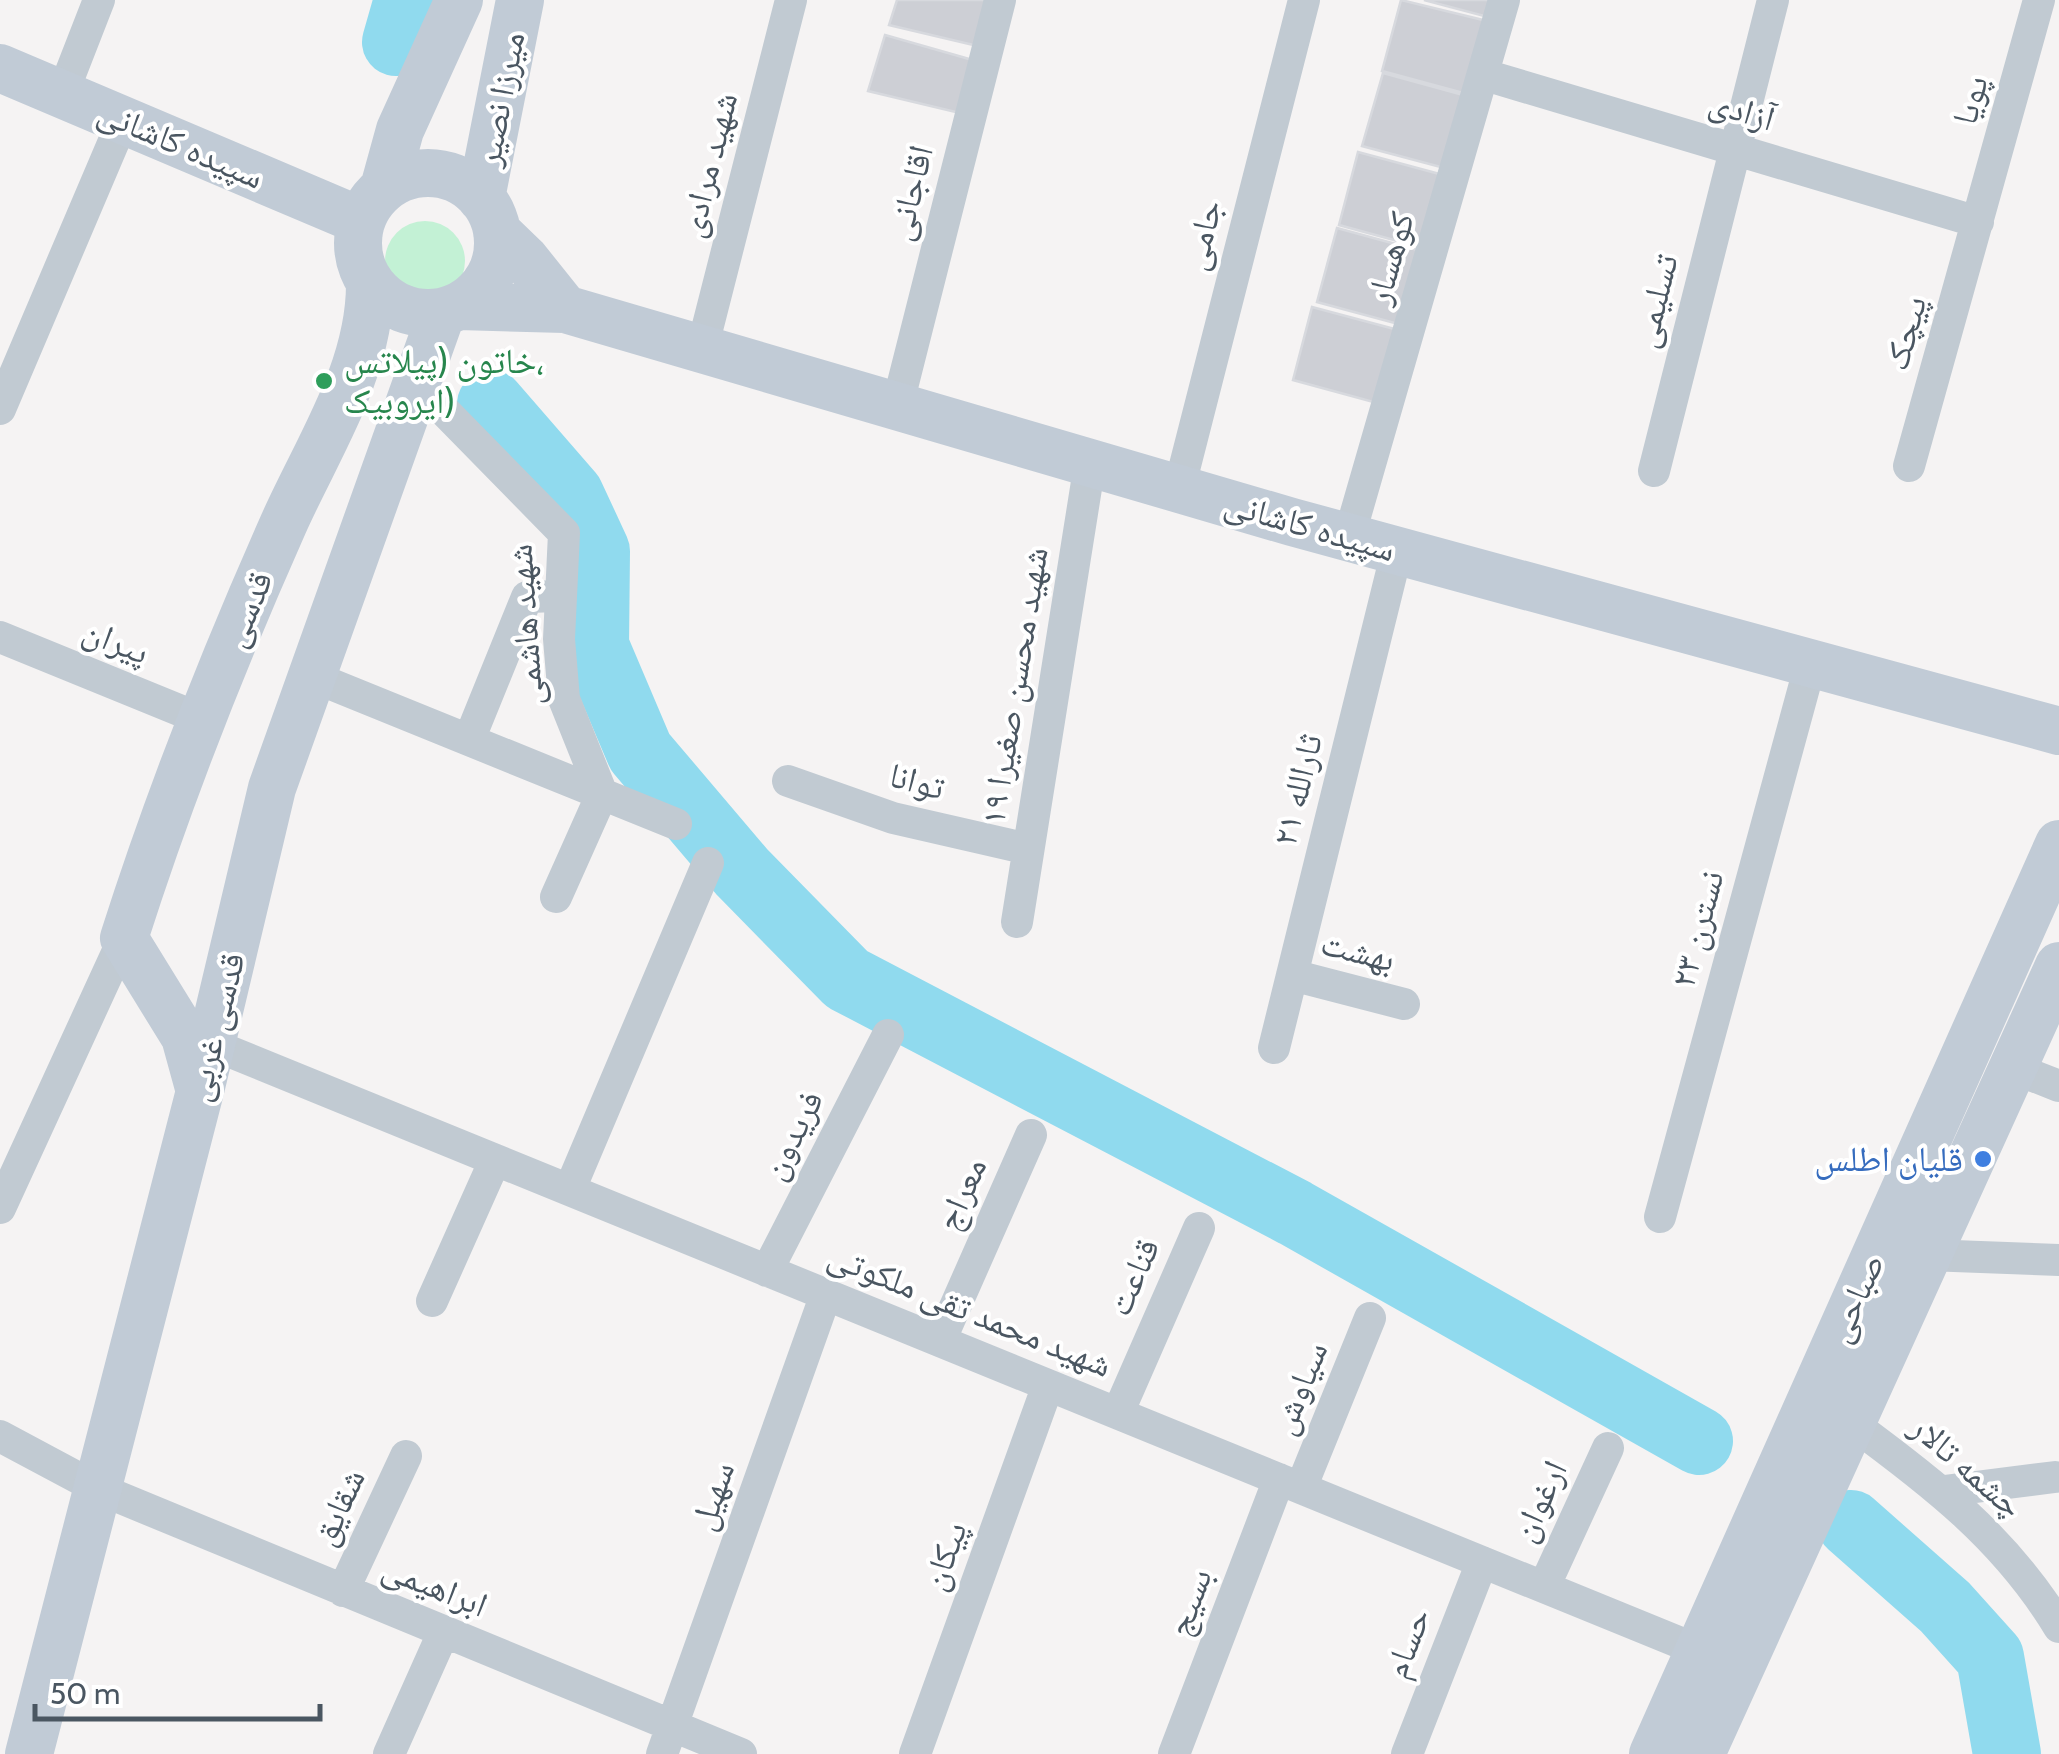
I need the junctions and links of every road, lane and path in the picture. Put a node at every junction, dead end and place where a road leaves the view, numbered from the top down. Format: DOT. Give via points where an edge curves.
graph roads {
  1 [pos="99,0"];
  2 [pos="458,0"];
  3 [pos="520,0"];
  4 [pos="792,0"];
  5 [pos="1000,0"];
  6 [pos="1304,0"];
  7 [pos="1504,0"];
  8 [pos="1772,0"];
  9 [pos="2039,0"];
  10 [pos="0,68"];
  11 [pos="1485,75"];
  12 [pos="62,94"];
  13 [pos="123,120"];
  14 [pos="1734,150"];
  15 [pos="373,204"];
  16 [pos="489,215"];
  17 [pos="1978,222"];
  18 [pos="370,284"];
  19 [pos="450,309"];
  20 [pos="564,309"];
  21 [pos="702,350"];
  22 [pos="416,382"];
  23 [pos="897,406"];
  24 [pos="0,410"];
  25 [pos="1090,463"];
  26 [pos="1909,466"];
  27 [pos="1654,471"];
  28 [pos="1179,489"];
  29 [pos="1350,538"];
  30 [pos="1397,550"];
  31 [pos="560,596"];
  32 [pos="0,637"];
  33 [pos="1811,662"];
  34 [pos="311,676"];
  35 [pos="202,720"];
  36 [pos="2059,731"];
  37 [pos="469,740"];
  38 [pos="788,780"];
  39 [pos="602,794"];
  40 [pos="676,824"];
  41 [pos="2059,844"];
  42 [pos="1028,848"];
  43 [pos="708,863"];
  44 [pos="556,898"];
  45 [pos="1016,922"];
  46 [pos="124,938"];
  47 [pos="2059,966"];
  48 [pos="1292,976"];
  49 [pos="1404,1004"];
  50 [pos="888,1035"];
  51 [pos="211,1044"];
  52 [pos="1274,1048"];
  53 [pos="2013,1068"];
  54 [pos="2059,1086"];
  55 [pos="200,1091"];
  56 [pos="1031,1134"];
  57 [pos="496,1160"];
  58 [pos="570,1189"];
  59 [pos="0,1208"];
  60 [pos="1660,1217"];
  61 [pos="1198,1228"];
  62 [pos="1926,1254"];
  63 [pos="2059,1260"];
  64 [pos="767,1270"];
  65 [pos="826,1294"];
  66 [pos="432,1301"];
  67 [pos="1370,1318"];
  68 [pos="940,1341"];
  69 [pos="1048,1385"];
  70 [pos="1118,1413"];
  71 [pos="1850,1422"];
  72 [pos="0,1436"];
  73 [pos="1608,1448"];
  74 [pos="406,1456"];
  75 [pos="2055,1477"];
  76 [pos="1290,1484"];
  77 [pos="98,1489"];
  78 [pos="1944,1490"];
  79 [pos="1482,1562"];
  80 [pos="1544,1587"];
  81 [pos="343,1591"];
  82 [pos="2059,1627"];
  83 [pos="444,1633"];
  84 [pos="1698,1650"];
  85 [pos="668,1739"];
  86 [pos="28,1754"];
  87 [pos="389,1754"];
  88 [pos="742,1754"];
  89 [pos="915,1754"];
  90 [pos="1174,1754"];
  91 [pos="1407,1754"];
  92 [pos="1653,1754"];
  93 [pos="1701,1754"];
  1 -- 12 [label="street"];
  2 -- 15 [label="street, میرزا نصیر"];
  3 -- 16 [label="street, میرزا نصیر"];
  4 -- 21 [label="street, شهید مرادی"];
  5 -- 23 [label="street, اقاجانی"];
  6 -- 28 [label="street, جامی"];
  7 -- 11 [label="street, کوهسار"];
  8 -- 14 [label="street, تسلیمی"];
  9 -- 17 [label="street, پویا"];
  10 -- 12 [label="street, سپیده کاشانی"];
  11 -- 14 [label="street, آزادی"];
  11 -- 29 [label="street, کوهسار"];
  12 -- 13 [label="street, سپیده کاشانی"];
  13 -- 15 [label="street, سپیده کاشانی"];
  13 -- 24 [label="street"];
  14 -- 17 [label="street, آزادی"];
  14 -- 27 [label="street, تسلیمی"];
  15 -- 16 [label="street" via="408,175 435,173 461,181"];
  15 -- 18 [label="street" via="358,242"];
  16 -- 19 [label="street" via="494,267"];
  16 -- 20 [label="street"];
  17 -- 26 [label="street, پیچک"];
  18 -- 19 [label="street" via="402,309"];
  18 -- 35 [label="street, قدسی" via="370,322 342,402"];
  19 -- 20 [label="street, سپیده کاشانی"];
  19 -- 22 [label="street, قدسی غربی"];
  20 -- 21 [label="street, سپیده کاشانی"];
  21 -- 23 [label="street, سپیده کاشانی"];
  22 -- 31 [label="street, شهید هاشمی" via="564,532"];
  22 -- 34 [label="street, قدسی غربی"];
  23 -- 25 [label="street, سپیده کاشانی"];
  25 -- 28 [label="street, سپیده کاشانی"];
  25 -- 42 [label="street, شهید محسن صغیرا ۱۹"];
  28 -- 29 [label="street, سپیده کاشانی"];
  29 -- 30 [label="street, سپیده کاشانی"];
  30 -- 33 [label="street, سپیده کاشانی"];
  30 -- 48 [label="street, ثارالله ۲۱"];
  31 -- 37 [label="street" via="527,597"];
  31 -- 39 [label="street, شهید هاشمی" via="564,700"];
  32 -- 35 [label="street, پیران"];
  33 -- 36 [label="street, سپیده کاشانی"];
  33 -- 60 [label="street, نسترن ۲۳"];
  34 -- 37 [label="street"];
  34 -- 51 [label="street, قدسی غربی" via="272,788"];
  35 -- 46 [label="street, قدسی"];
  37 -- 39 [label="street"];
  38 -- 42 [label="street, توانا" via="894,818"];
  39 -- 40 [label="street"];
  39 -- 44 [label="street"];
  41 -- 84 [label="street, صباحی"];
  42 -- 45 [label="street, شهید محسن صغیرا ۱۹"];
  43 -- 58 [label="street"];
  46 -- 55 [label="street" via="185,1037"];
  46 -- 59 [label="street"];
  47 -- 53 [label="street, صباحی"];
  48 -- 49 [label="street, بهشت"];
  48 -- 52 [label="street, ثارالله ۲۱"];
  50 -- 64 [label="street, فریدون"];
  51 -- 55 [label="street, قدسی غربی"];
  51 -- 57 [label="street, شهید محمد تقی ملکوتی"];
  53 -- 54 [label="street"];
  53 -- 62 [label="street, صباحی"];
  55 -- 77 [label="street, قدسی غربی"];
  56 -- 68 [label="street, معراج"];
  57 -- 58 [label="street, شهید محمد تقی ملکوتی"];
  57 -- 66 [label="street"];
  58 -- 64 [label="street, شهید محمد تقی ملکوتی"];
  61 -- 70 [label="street, قناعت"];
  62 -- 63 [label="street"];
  62 -- 71 [label="street, صباحی"];
  64 -- 65 [label="street, شهید محمد تقی ملکوتی"];
  65 -- 68 [label="street, شهید محمد تقی ملکوتی"];
  65 -- 85 [label="street, سهیل"];
  67 -- 76 [label="street, سیاوش"];
  68 -- 69 [label="street, شهید محمد تقی ملکوتی"];
  69 -- 70 [label="street, شهید محمد تقی ملکوتی"];
  69 -- 89 [label="street, پیکان"];
  70 -- 76 [label="street, شهید محمد تقی ملکوتی"];
  71 -- 78 [label="street, چشمه تالار"];
  71 -- 93 [label="street, صباحی"];
  72 -- 77 [label="street, ابراهیمی"];
  73 -- 80 [label="street, ارغوان"];
  74 -- 81 [label="street, شقایق"];
  75 -- 78 [label="street"];
  76 -- 79 [label="street, شهید محمد تقی ملکوتی"];
  76 -- 90 [label="street, بسیج"];
  77 -- 81 [label="street, ابراهیمی"];
  77 -- 86 [label="street, قدسی غربی"];
  78 -- 82 [label="street, چشمه تالار" via="2032,1582"];
  79 -- 80 [label="street, شهید محمد تقی ملکوتی"];
  79 -- 91 [label="street, حسام"];
  80 -- 84 [label="street, شهید محمد تقی ملکوتی"];
  81 -- 83 [label="street, ابراهیمی"];
  83 -- 85 [label="street, ابراهیمی"];
  83 -- 87 [label="street"];
  84 -- 92 [label="street, صباحی"];
  85 -- 88 [label="street, ابراهیمی"];
}
